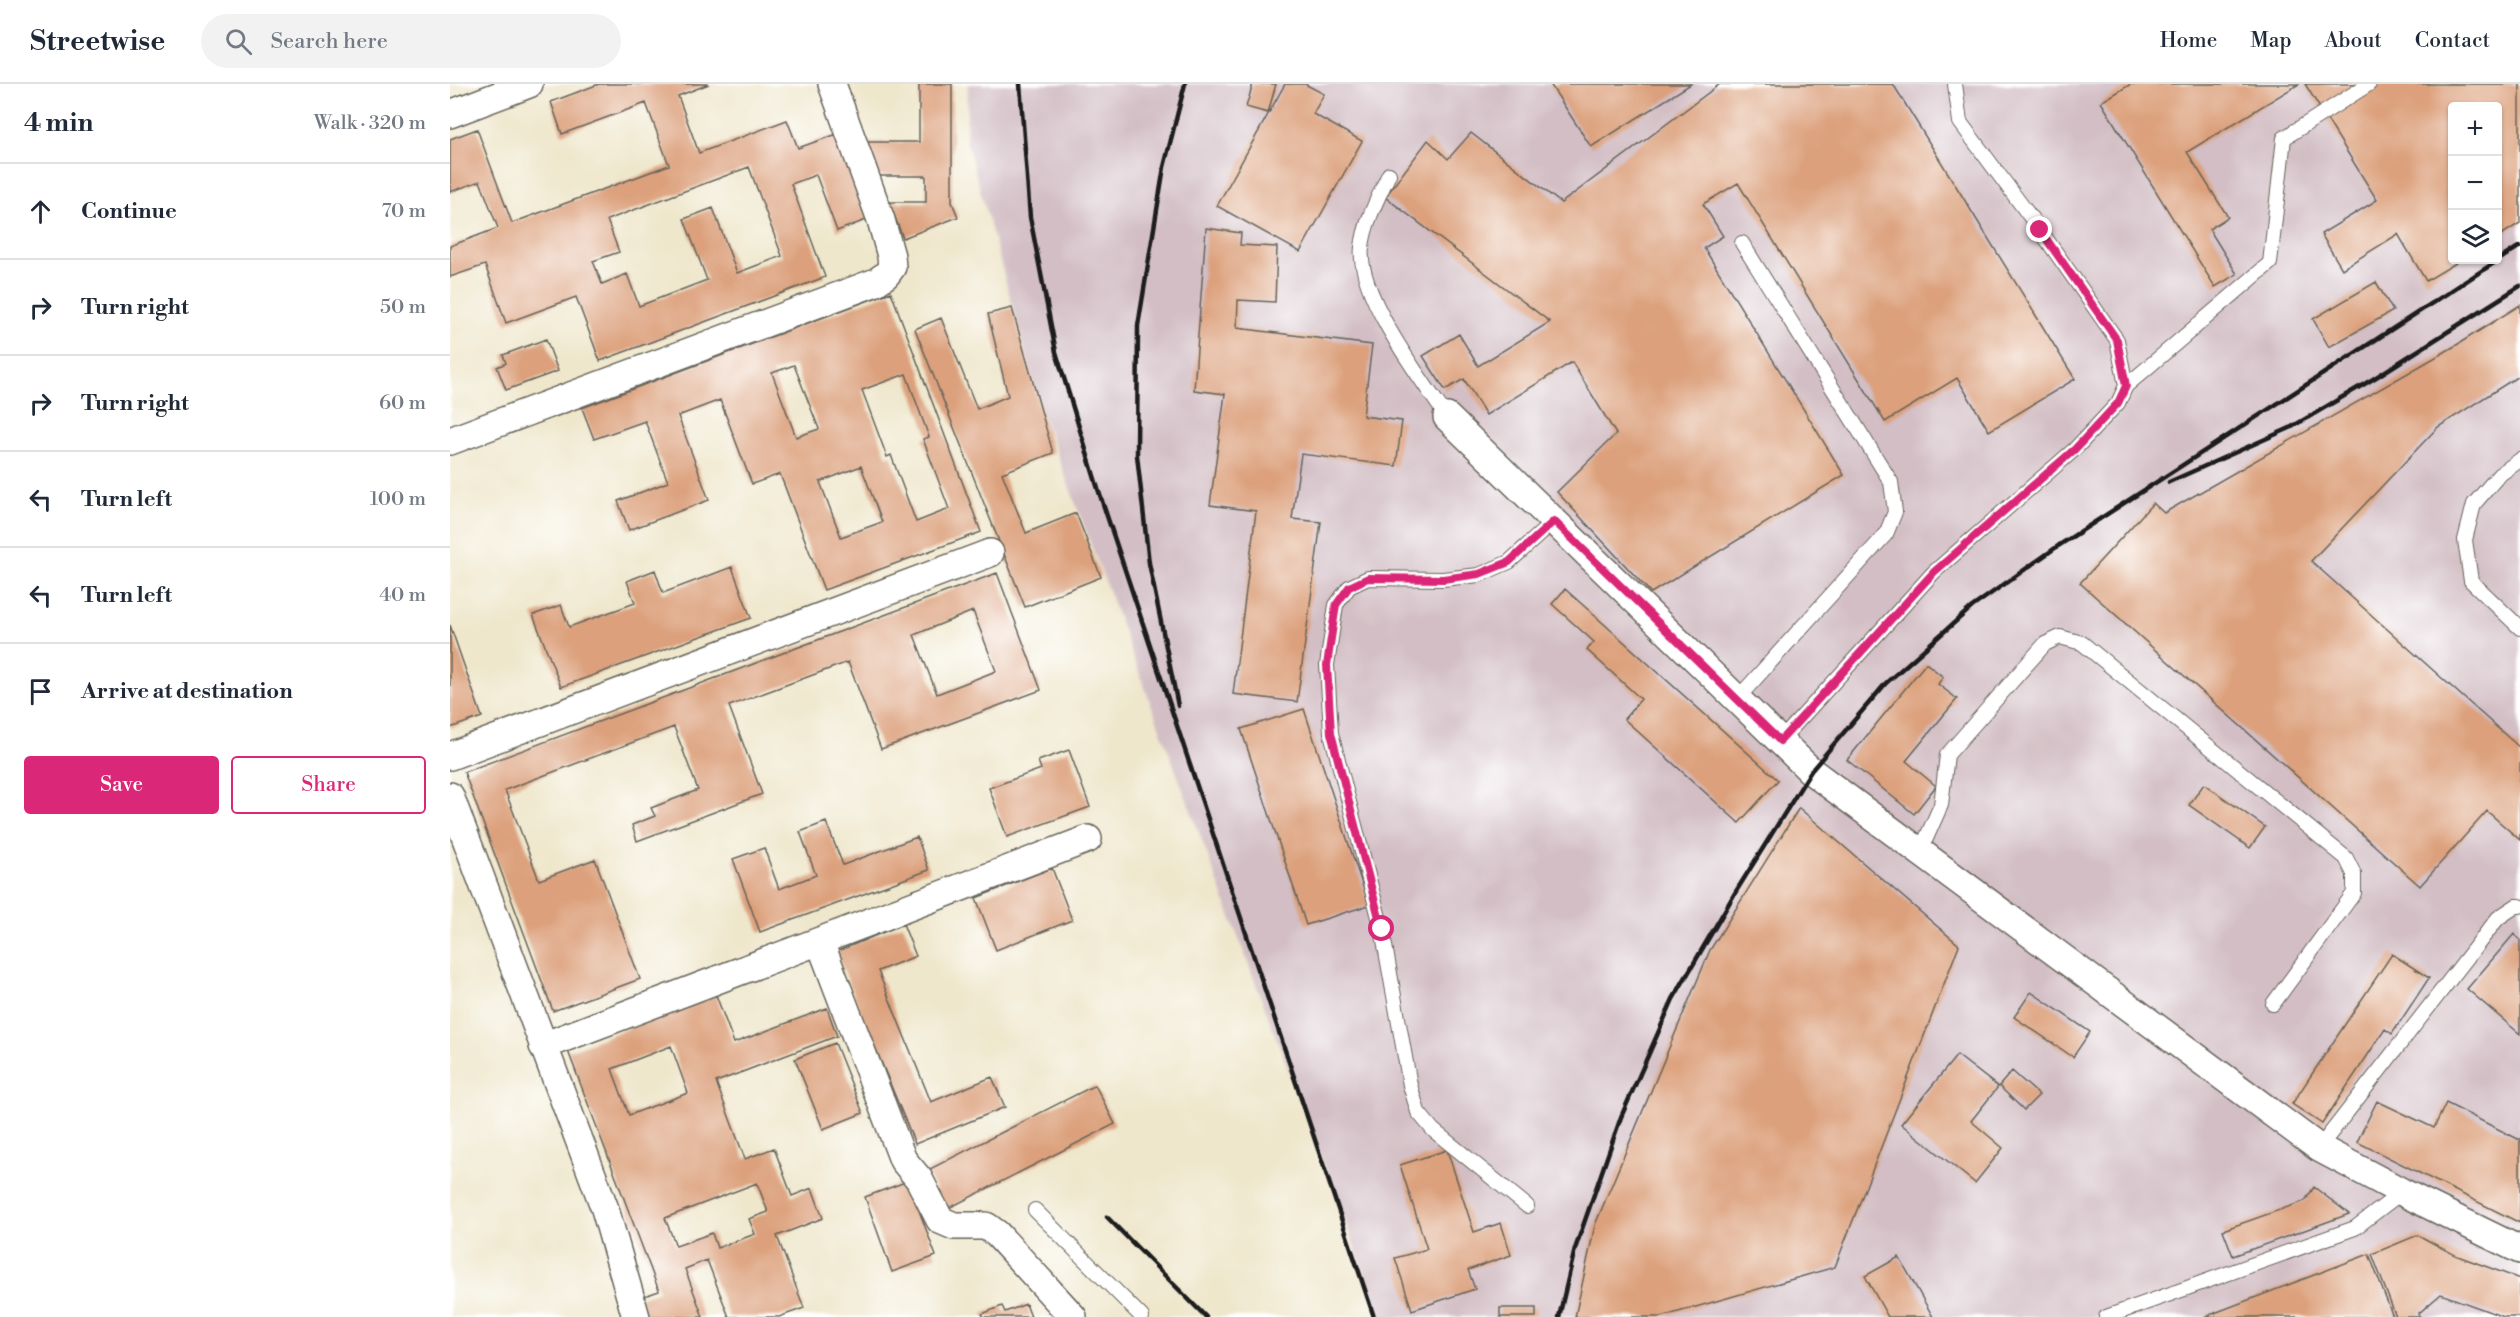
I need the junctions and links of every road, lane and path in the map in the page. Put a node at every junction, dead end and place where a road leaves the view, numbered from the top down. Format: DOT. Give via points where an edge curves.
graph roads {
  1 [pos="528,84"];
  2 [pos="832,84"];
  3 [pos="1955,84"];
  4 [pos="2369,84"];
  5 [pos="450,114"];
  6 [pos="1389,174"];
  7 [pos="1742,243"];
  8 [pos="2126,386"];
  9 [pos="1447,417"];
  10 [pos="450,441"];
  11 [pos="2520,460"];
  12 [pos="1554,521"];
  13 [pos="990,553"];
  14 [pos="2520,628"];
  15 [pos="1737,699"];
  16 [pos="1780,741"];
  17 [pos="450,756"];
  18 [pos="450,796"];
  19 [pos="1088,838"];
  20 [pos="1920,852"];
  21 [pos="2520,906"];
  22 [pos="820,942"];
  23 [pos="2273,1004"];
  24 [pos="543,1046"];
  25 [pos="2319,1148"];
  26 [pos="2402,1192"];
  27 [pos="1527,1206"];
  28 [pos="1035,1210"];
  29 [pos="2520,1250"];
  30 [pos="636,1317"];
  31 [pos="1073,1317"];
  32 [pos="1142,1317"];
  33 [pos="2106,1317"];
  1 -- 5 [label="street"];
  2 -- 10 [label="street" via="881,220 891,256 892,267 886,275"];
  3 -- 8 [label="lane" via="1960,122 2117,340"];
  4 -- 8 [label="lane" via="2284,138 2270,263"];
  6 -- 9 [label="lane" via="1365,230 1362,271 1393,338"];
  7 -- 15 [label="lane" via="1891,482 1895,512 1886,534"];
  8 -- 16 [label="lane" via="2118,403 2075,449 1934,572"];
  9 -- 12 [label="street"];
  11 -- 14 [label="lane" via="2499,475 2474,504 2465,540 2470,581"];
  12 -- 15 [label="street"];
  12 -- 27 [label="lane" via="1509,562 1479,574 1443,579 1368,578 1349,587 1336,605 1327,665 1331,733 1382,929 1418,1112 1433,1130"];
  13 -- 17 [label="street"];
  15 -- 16 [label="street"];
  16 -- 20 [label="street" via="1811,771"];
  18 -- 24 [label="street"];
  19 -- 22 [label="street"];
  20 -- 23 [label="lane" via="1941,806 1947,755 2045,644 2060,637 2082,643 2346,858 2354,874 2354,892"];
  20 -- 25 [label="street"];
  21 -- 25 [label="lane" via="2498,918"];
  22 -- 24 [label="street"];
  22 -- 31 [label="street" via="903,1160 919,1179 940,1220 954,1226 986,1226 998,1234"];
  24 -- 30 [label="street" via="605,1209"];
  25 -- 26 [label="street"];
  26 -- 29 [label="street"];
  26 -- 33 [label="lane" via="2355,1228"];
  28 -- 32 [label="lane"];
}
